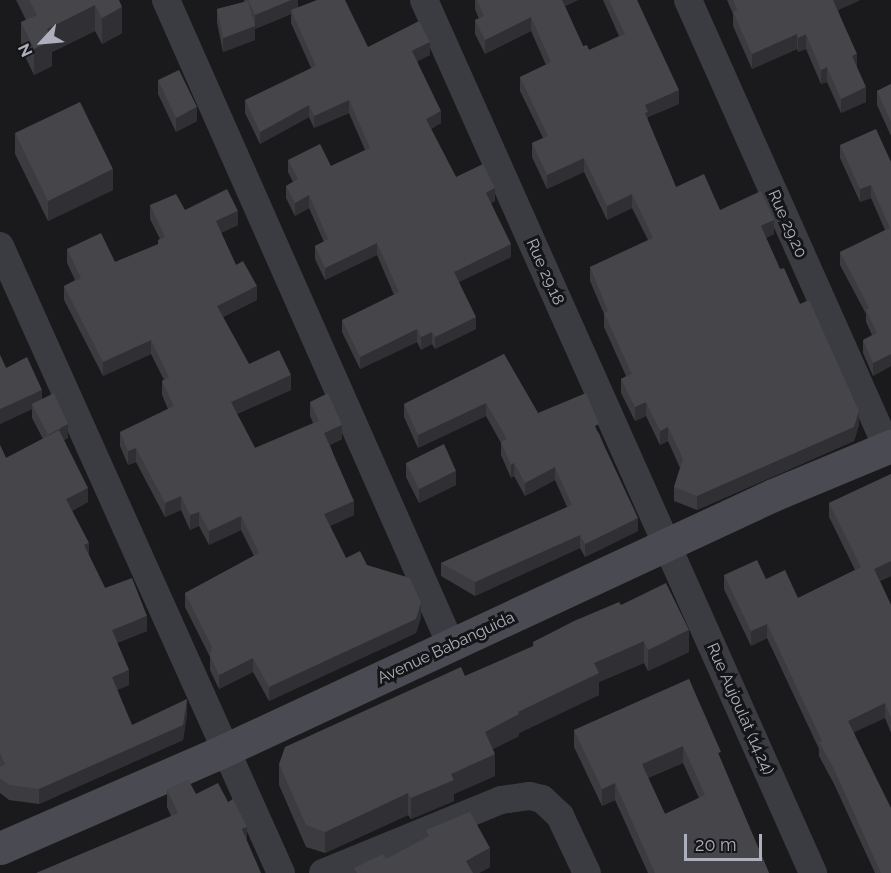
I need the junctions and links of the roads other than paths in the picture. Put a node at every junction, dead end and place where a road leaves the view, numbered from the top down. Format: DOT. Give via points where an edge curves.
graph roads {
  1 [pos="166,0"];
  2 [pos="424,0"];
  3 [pos="688,0"];
  4 [pos="0,246"];
  5 [pos="889,447"];
  6 [pos="667,544"];
  7 [pos="451,645"];
  8 [pos="225,750"];
  9 [pos="0,848"];
  10 [pos="281,873"];
  11 [pos="323,873"];
  12 [pos="587,873"];
  13 [pos="813,873"];
  1 -- 7 [label="street"];
  2 -- 6 [label="street, Rue 29.18"];
  3 -- 5 [label="street, Rue 29.20"];
  4 -- 8 [label="street"];
  5 -- 6 [label="street, Avenue Babanguida"];
  6 -- 7 [label="street, Avenue Babanguida"];
  6 -- 13 [label="street, Rue Aujoulat (14.24)"];
  7 -- 8 [label="street, Avenue Babanguida"];
  8 -- 9 [label="street, Avenue Babanguida"];
  8 -- 10 [label="street"];
  11 -- 12 [label="street" via="517,796 542,799 560,816"];
}
